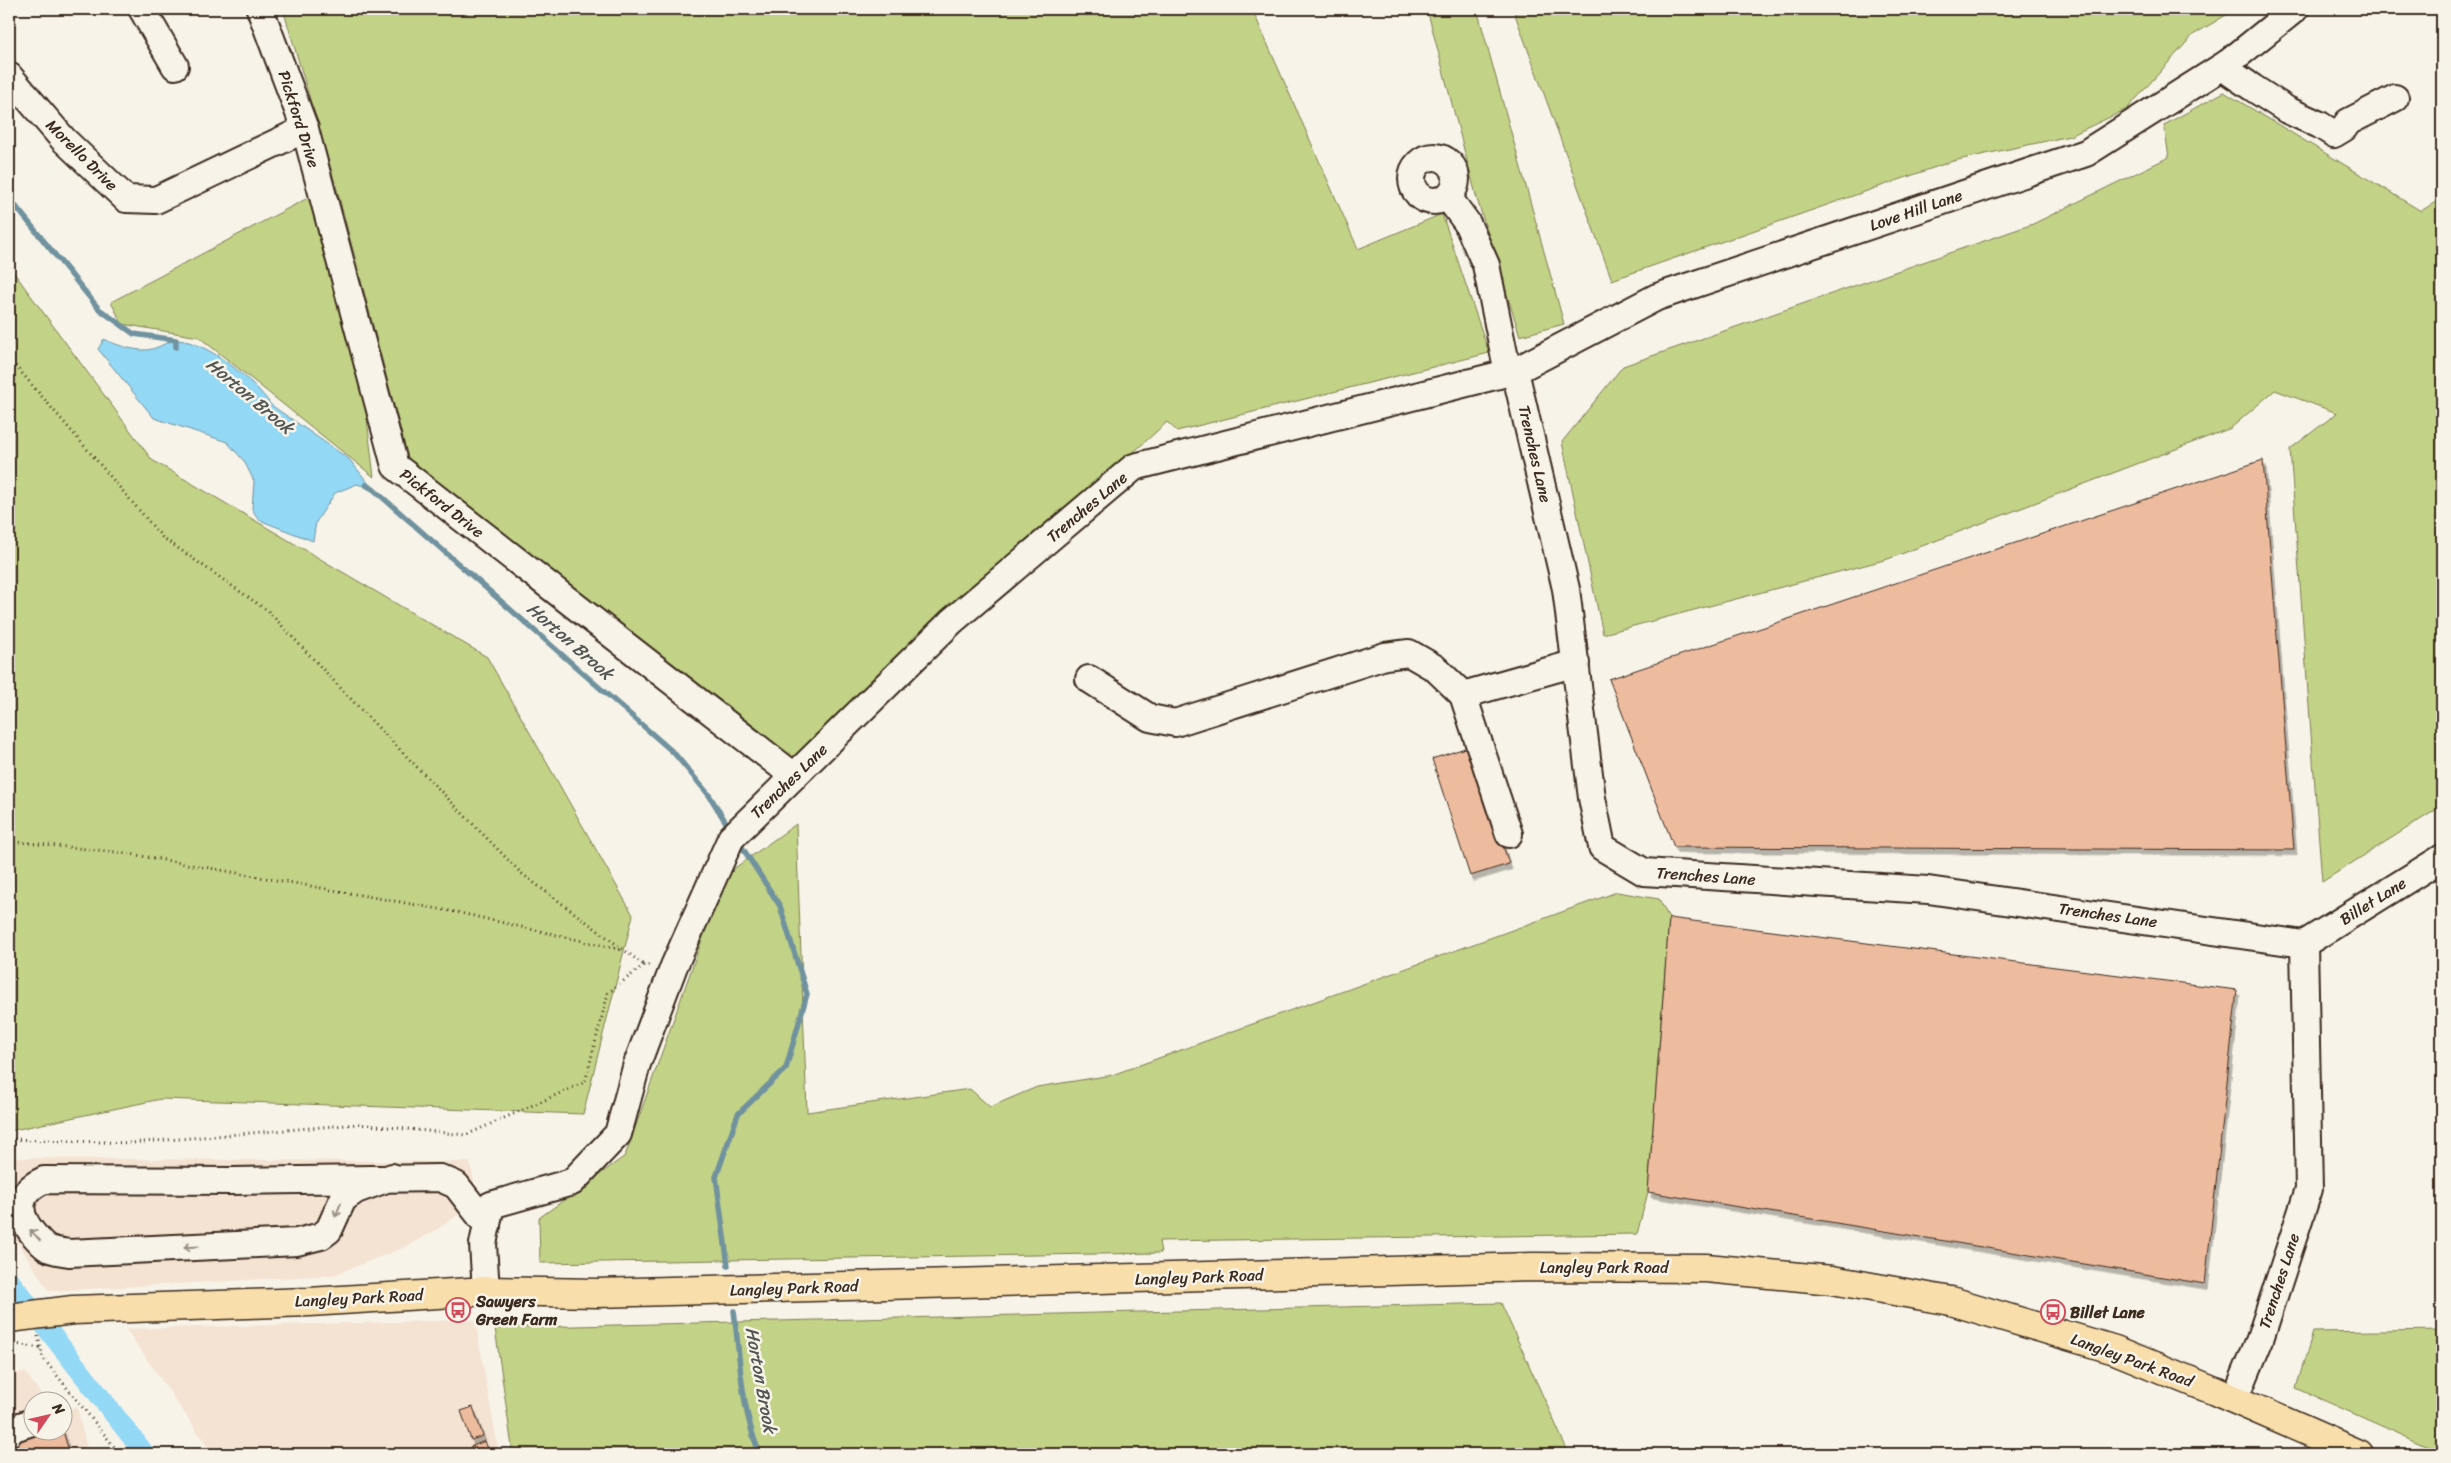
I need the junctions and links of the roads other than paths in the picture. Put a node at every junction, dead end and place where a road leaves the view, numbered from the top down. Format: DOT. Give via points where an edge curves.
graph roads {
  1 [pos="142,9"];
  2 [pos="260,9"];
  3 [pos="2295,9"];
  4 [pos="2228,62"];
  5 [pos="175,66"];
  6 [pos="9,76"];
  7 [pos="2395,98"];
  8 [pos="306,129"];
  9 [pos="1448,197"];
  10 [pos="1512,372"];
  11 [pos="1576,663"];
  12 [pos="1089,680"];
  13 [pos="1463,696"];
  14 [pos="794,776"];
  15 [pos="1508,834"];
  16 [pos="2442,858"];
  17 [pos="2304,944"];
  18 [pos="392,1177"];
  19 [pos="487,1225"];
  20 [pos="486,1291"];
  21 [pos="9,1318"];
  22 [pos="2235,1399"];
  23 [pos="22,1426"];
  24 [pos="9,1433"];
  25 [pos="2327,1448"];
  26 [pos="2359,1454"];
  1 -- 5 [label="street"];
  2 -- 8 [label="street, Pickford Drive"];
  3 -- 4 [label="street, Love Hill Lane"];
  4 -- 7 [label="street" via="2231,72 2252,88 2334,134 2348,122"];
  4 -- 10 [label="street, Love Hill Lane" via="2086,153 1657,297"];
  6 -- 8 [label="street, Morello Drive" via="63,138 126,199 156,200"];
  8 -- 14 [label="street, Pickford Drive" via="395,466"];
  9 -- 10 [label="street" via="1468,223 1486,265"];
  10 -- 11 [label="street, Trenches Lane" via="1566,589"];
  10 -- 14 [label="street, Trenches Lane" via="1134,467 952,621"];
  11 -- 13 [label="street"];
  11 -- 17 [label="street, Trenches Lane" via="1592,798 1602,847 1644,872 1928,890"];
  12 -- 13 [label="street" via="1150,718 1175,723 1384,656 1409,653 1435,668"];
  13 -- 15 [label="street"];
  14 -- 19 [label="street, Trenches Lane" via="735,834 674,966 637,1064 618,1134 572,1182 491,1205"];
  16 -- 17 [label="street, Billet Lane"];
  17 -- 22 [label="street, Trenches Lane" via="2309,1189 2260,1340"];
  18 -- 18 [label="street, one-way" via="356,1190 343,1199 328,1230 321,1236 297,1242 69,1253 49,1249 25,1223 21,1210 21,1199 35,1184 44,1180 233,1181"];
  18 -- 19 [label="street" via="440,1178 456,1185"];
  19 -- 20 [label="street, Trenches Lane" via="483,1244"];
  20 -- 21 [label="main road, Langley Park Road, bridge" via="309,1302 73,1310"];
  20 -- 22 [label="main road, Langley Park Road" via="597,1293 1532,1267 1706,1268 1832,1280 1950,1301 2115,1350"];
  22 -- 25 [label="main road, Langley Park Road"];
  23 -- 24 [label="street"];
  25 -- 26 [label="main road, Langley Park Road"];
}
